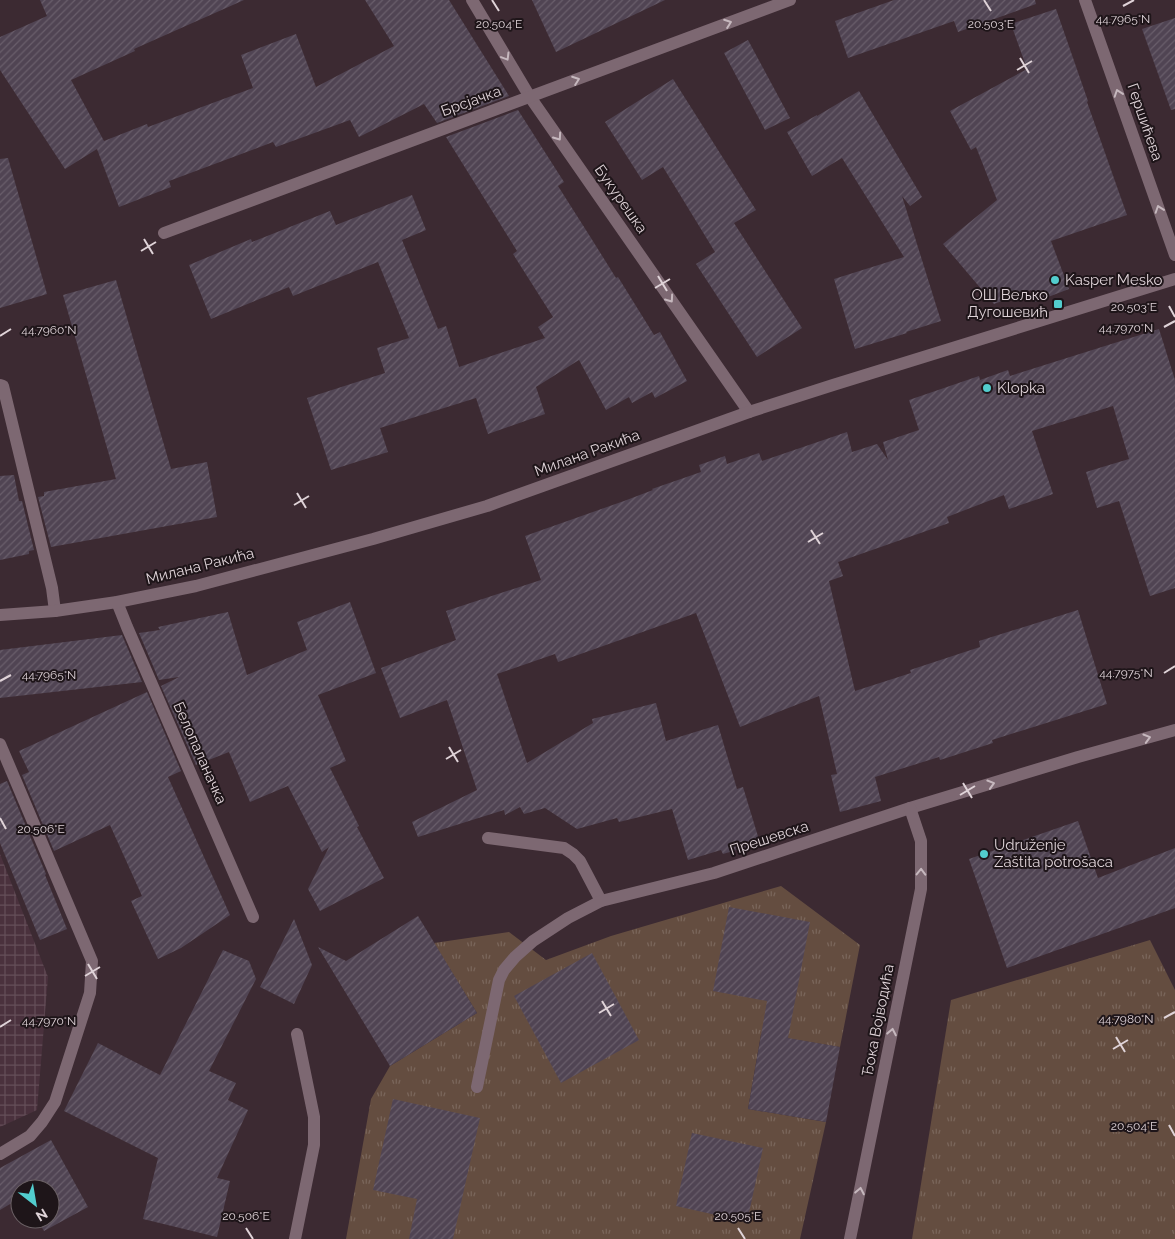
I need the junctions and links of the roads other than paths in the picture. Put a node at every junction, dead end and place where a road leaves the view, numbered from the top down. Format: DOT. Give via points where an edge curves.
graph roads {
  1 [pos="472,0"];
  2 [pos="790,0"];
  3 [pos="1085,0"];
  4 [pos="530,97"];
  5 [pos="164,233"];
  6 [pos="1175,255"];
  7 [pos="1175,279"];
  8 [pos="0,386"];
  9 [pos="749,412"];
  10 [pos="117,602"];
  11 [pos="55,611"];
  12 [pos="0,615"];
  13 [pos="1175,730"];
  14 [pos="0,744"];
  15 [pos="910,808"];
  16 [pos="488,838"];
  17 [pos="601,902"];
  18 [pos="253,917"];
  19 [pos="298,1034"];
  20 [pos="477,1086"];
  21 [pos="0,1154"];
  22 [pos="295,1239"];
  23 [pos="850,1239"];
  1 -- 4 [label="street, Букурешка, one-way"];
  4 -- 2 [label="street, Брсјачка, one-way"];
  6 -- 3 [label="street, Гершићева, one-way"];
  4 -- 5 [label="street, Брсјачка"];
  4 -- 9 [label="street, Букурешка, one-way"];
  7 -- 9 [label="street, Милана Ракића"];
  8 -- 11 [label="street" via="3,386 22,460"];
  9 -- 10 [label="street, Милана Ракића" via="487,506 205,583"];
  10 -- 11 [label="street, Милана Ракића"];
  10 -- 18 [label="street, Белопаланачка"];
  11 -- 12 [label="street, Милана Ракића"];
  15 -- 13 [label="street, Прешевска, one-way"];
  14 -- 21 [label="street" via="92,961 90,993 55,1102 30,1136"];
  15 -- 17 [label="street, Прешевска" via="714,873"];
  23 -- 15 [label="street, Ђока Војводића, one-way" via="921,889 921,842"];
  16 -- 17 [label="street" via="564,848 580,861"];
  17 -- 20 [label="street, Прешевска" via="568,918 533,941 504,970 499,980"];
  19 -- 22 [label="street" via="313,1110 314,1145"];
}
